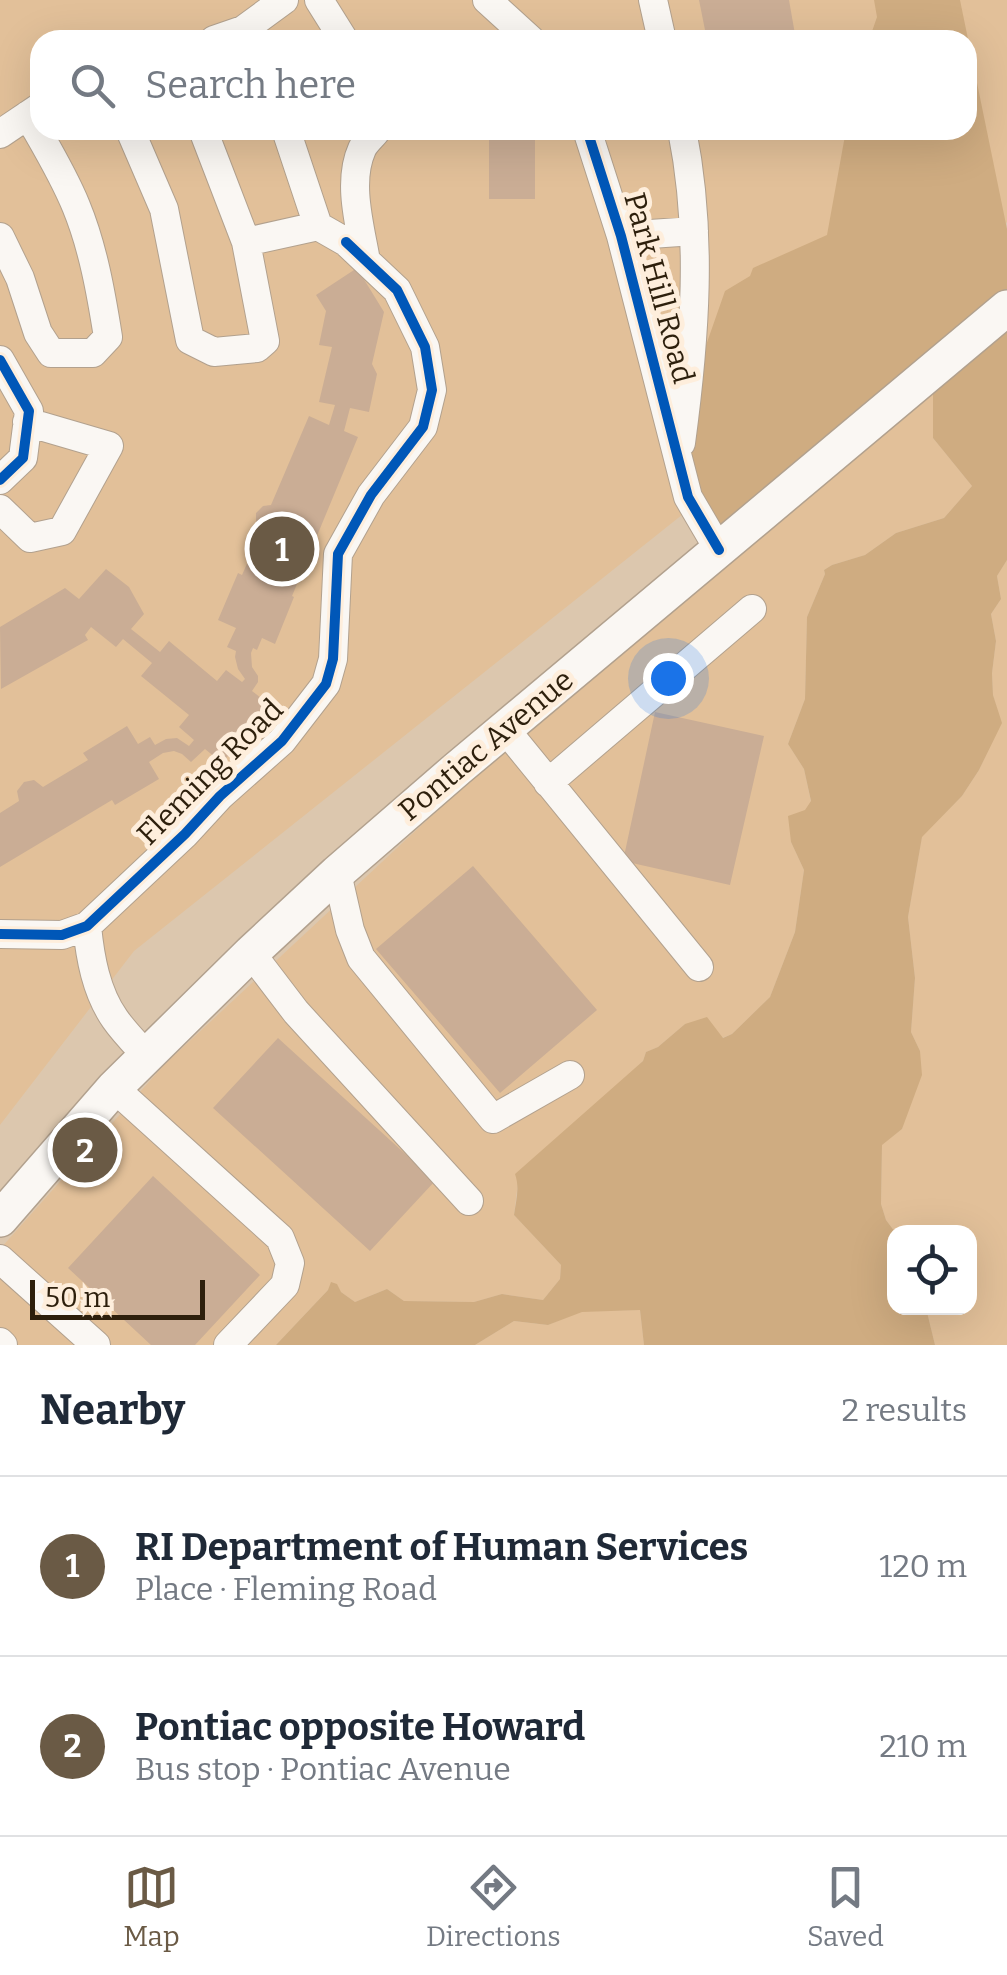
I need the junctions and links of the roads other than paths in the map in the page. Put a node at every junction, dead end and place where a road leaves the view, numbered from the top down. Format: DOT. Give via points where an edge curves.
graph roads {
  1 [pos="284,0"];
  2 [pos="319,0"];
  3 [pos="487,0"];
  4 [pos="654,0"];
  5 [pos="243,30"];
  6 [pos="338,30"];
  7 [pos="520,30"];
  8 [pos="660,30"];
  9 [pos="30,114"];
  10 [pos="0,134"];
  11 [pos="46,140"];
  12 [pos="134,140"];
  13 [pos="207,140"];
  14 [pos="289,140"];
  15 [pos="369,140"];
  16 [pos="590,140"];
  17 [pos="683,140"];
  18 [pos="318,226"];
  19 [pos="694,232"];
  20 [pos="622,236"];
  21 [pos="0,237"];
  22 [pos="246,242"];
  23 [pos="356,251"];
  24 [pos="1007,308"];
  25 [pos="0,360"];
  26 [pos="27,422"];
  27 [pos="679,460"];
  28 [pos="0,480"];
  29 [pos="0,509"];
  30 [pos="719,550"];
  31 [pos="752,609"];
  32 [pos="504,729"];
  33 [pos="548,782"];
  34 [pos="337,873"];
  35 [pos="87,926"];
  36 [pos="0,934"];
  37 [pos="250,952"];
  38 [pos="699,967"];
  39 [pos="147,1056"];
  40 [pos="570,1075"];
  41 [pos="114,1088"];
  42 [pos="469,1200"];
  43 [pos="0,1219"];
  44 [pos="0,1258"];
  45 [pos="96,1345"];
  46 [pos="228,1345"];
  1 -- 5 [label="street"];
  2 -- 6 [label="street"];
  3 -- 7 [label="street"];
  4 -- 8 [label="street"];
  9 -- 10 [label="street"];
  11 -- 21 [label="street" via="77,208 100,286 108,337 93,352 52,352"];
  12 -- 22 [label="street" via="164,208 190,340 214,352 256,348 265,340"];
  13 -- 22 [label="street"];
  14 -- 18 [label="street"];
  15 -- 23 [label="street" via="357,170"];
  16 -- 20 [label="street, Park Hill Road"];
  17 -- 19 [label="street"];
  18 -- 22 [label="street"];
  18 -- 23 [label="street, Fleming Road"];
  19 -- 20 [label="street"];
  19 -- 27 [label="street" via="697,274"];
  20 -- 27 [label="street, Park Hill Road"];
  23 -- 35 [label="street, Fleming Road" via="397,290 424,347 432,390 422,428 371,495 338,554 326,684 282,741"];
  24 -- 30 [label="main road, Pontiac Avenue"];
  25 -- 26 [label="street" via="29,411"];
  26 -- 28 [label="street" via="23,458"];
  26 -- 29 [label="street" via="109,446 62,531 30,538"];
  27 -- 30 [label="street, Park Hill Road" via="688,496"];
  30 -- 32 [label="main road, Pontiac Avenue"];
  31 -- 33 [label="street"];
  32 -- 33 [label="street"];
  32 -- 34 [label="main road, Pontiac Avenue"];
  33 -- 38 [label="street"];
  34 -- 37 [label="main road, Pontiac Avenue"];
  34 -- 40 [label="street" via="361,958 494,1118"];
  35 -- 36 [label="street" via="62,935"];
  35 -- 39 [label="street" via="100,990"];
  37 -- 39 [label="main road, Pontiac Avenue"];
  37 -- 42 [label="street" via="296,1012"];
  39 -- 41 [label="main road, Pontiac Avenue"];
  41 -- 43 [label="main road, Pontiac Avenue"];
  41 -- 46 [label="street" via="280,1238 290,1263 286,1286"];
  44 -- 45 [label="street"];
}
